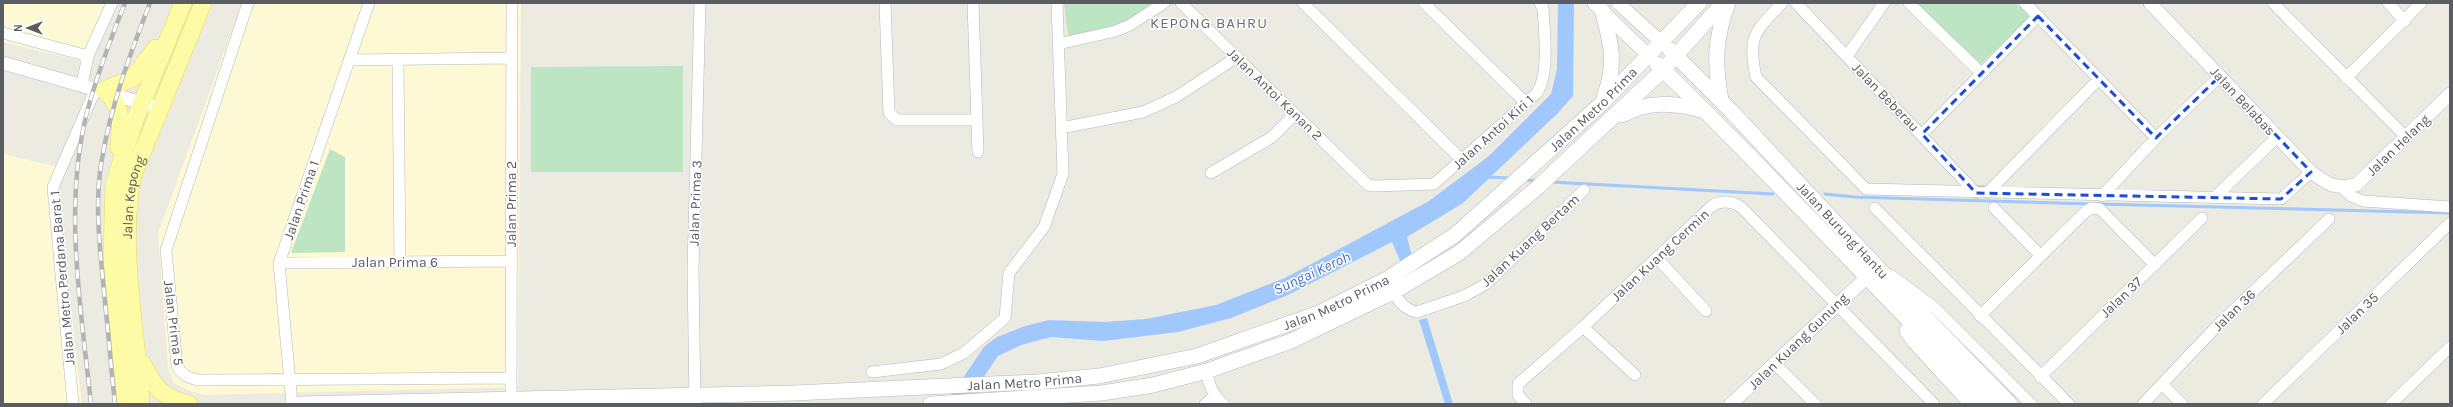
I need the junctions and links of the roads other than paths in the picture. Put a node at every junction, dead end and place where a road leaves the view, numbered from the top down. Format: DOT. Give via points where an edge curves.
graph roads {
  1 [pos="112,3"];
  2 [pos="183,3"];
  3 [pos="204,3"];
  4 [pos="248,3"];
  5 [pos="369,3"];
  6 [pos="512,3"];
  7 [pos="700,3"];
  8 [pos="885,3"];
  9 [pos="973,3"];
  10 [pos="1057,3"];
  11 [pos="1164,3"];
  12 [pos="1181,3"];
  13 [pos="1303,3"];
  14 [pos="1424,3"];
  15 [pos="1618,3"];
  16 [pos="1699,3"];
  17 [pos="1723,3"];
  18 [pos="1728,3"];
  19 [pos="1782,3"];
  20 [pos="1796,3"];
  21 [pos="1884,3"];
  22 [pos="1909,3"];
  23 [pos="2025,3"];
  24 [pos="2150,3"];
  25 [pos="2273,3"];
  26 [pos="2388,3"];
  27 [pos="2421,3"];
  28 [pos="1542,5"];
  29 [pos="1598,7"];
  30 [pos="2038,16"];
  31 [pos="2406,20"];
  32 [pos="174,23"];
  33 [pos="3,33"];
  34 [pos="1662,43"];
  35 [pos="1058,44"];
  36 [pos="88,56"];
  37 [pos="1649,56"];
  38 [pos="1677,56"];
  39 [pos="1847,56"];
  40 [pos="1237,57"];
  41 [pos="512,58"];
  42 [pos="398,59"];
  43 [pos="349,60"];
  44 [pos="3,63"];
  45 [pos="1663,70"];
  46 [pos="1981,74"];
  47 [pos="2220,76"];
  48 [pos="2346,78"];
  49 [pos="2100,79"];
  50 [pos="82,84"];
  51 [pos="100,89"];
  52 [pos="2450,94"];
  53 [pos="1721,100"];
  54 [pos="142,102"];
  55 [pos="1525,102"];
  56 [pos="1601,104"];
  57 [pos="160,108"];
  58 [pos="1706,111"];
  59 [pos="1295,114"];
  60 [pos="977,120"];
  61 [pos="1607,123"];
  62 [pos="1061,128"];
  63 [pos="1922,134"];
  64 [pos="2277,137"];
  65 [pos="2156,138"];
  66 [pos="2407,138"];
  67 [pos="978,152"];
  68 [pos="1462,160"];
  69 [pos="118,166"];
  70 [pos="2311,172"];
  71 [pos="1212,173"];
  72 [pos="1368,185"];
  73 [pos="2342,187"];
  74 [pos="1584,190"];
  75 [pos="1976,193"];
  76 [pos="1987,193"];
  77 [pos="2102,196"];
  78 [pos="2214,198"];
  79 [pos="2450,207"];
  80 [pos="1875,208"];
  81 [pos="1994,208"];
  82 [pos="2202,218"];
  83 [pos="2329,219"];
  84 [pos="2450,223"];
  85 [pos="2040,255"];
  86 [pos="1657,258"];
  87 [pos="1871,260"];
  88 [pos="511,261"];
  89 [pos="400,262"];
  90 [pos="279,263"];
  91 [pos="2155,265"];
  92 [pos="1866,278"];
  93 [pos="1393,292"];
  94 [pos="1890,303"];
  95 [pos="1836,304"];
  96 [pos="1706,311"];
  97 [pos="1980,316"];
  98 [pos="1583,327"];
  99 [pos="2450,346"];
  100 [pos="138,354"];
  101 [pos="1774,363"];
  102 [pos="1207,371"];
  103 [pos="872,372"];
  104 [pos="1635,375"];
  105 [pos="2040,377"];
  106 [pos="511,378"];
  107 [pos="290,379"];
  108 [pos="2162,384"];
  109 [pos="1215,396"];
  110 [pos="695,400"];
  111 [pos="1994,400"];
  112 [pos="511,402"];
  113 [pos="73,404"];
  114 [pos="126,404"];
  115 [pos="141,404"];
  116 [pos="189,404"];
  117 [pos="292,404"];
  118 [pos="300,404"];
  119 [pos="931,404"];
  120 [pos="1205,404"];
  121 [pos="1223,404"];
  122 [pos="1526,404"];
  123 [pos="1731,404"];
  124 [pos="1815,404"];
  125 [pos="1934,404"];
  126 [pos="1972,404"];
  127 [pos="2010,404"];
  128 [pos="2031,404"];
  129 [pos="2069,404"];
  130 [pos="2143,404"];
  131 [pos="2182,404"];
  132 [pos="2263,404"];
  133 [pos="2391,404"];
  1 -- 36 [label="street"];
  2 -- 32 [label="main road, Jalan Kepong"];
  3 -- 57 [label="main road, Jalan Kepong"];
  4 -- 107 [label="street, Jalan Prima 5" via="166,250 177,366 181,373 199,380"];
  5 -- 43 [label="street, Jalan Prima 1"];
  6 -- 41 [label="street, Jalan Prima 2"];
  7 -- 110 [label="street, Jalan Prima 3" via="693,270"];
  8 -- 60 [label="street" via="889,113 892,117 897,120"];
  9 -- 60 [label="street"];
  10 -- 35 [label="street"];
  11 -- 35 [label="street" via="1116,31"];
  12 -- 40 [label="street, Jalan Antoi Kanan 2"];
  13 -- 68 [label="street"];
  14 -- 55 [label="street"];
  15 -- 34 [label="street"];
  16 -- 34 [label="main road, Jalan Metro Prima"];
  17 -- 38 [label="main road, Jalan Metro Prima"];
  18 -- 53 [label="main road" via="1719,30 1716,60"];
  19 -- 75 [label="street" via="1755,33 1751,55 1756,77 1866,189"];
  20 -- 39 [label="street, Jalan Beberau"];
  21 -- 39 [label="street"];
  22 -- 46 [label="street"];
  23 -- 30 [label="street"];
  24 -- 47 [label="street, Jalan Belabas"];
  25 -- 48 [label="street"];
  26 -- 31 [label="street"];
  27 -- 31 [label="street"];
  28 -- 55 [label="street, Jalan Antoi Kiri 1" via="1544,62 1540,88"];
  29 -- 37 [label="street"];
  29 -- 56 [label="main road" via="1610,41 1613,66 1611,81"];
  30 -- 46 [label="street"];
  30 -- 49 [label="street"];
  31 -- 48 [label="street"];
  32 -- 51 [label="main road" via="149,60 133,78"];
  32 -- 54 [label="main road, Jalan Kepong"];
  33 -- 36 [label="street"];
  34 -- 37 [label="main road, Jalan Metro Prima"];
  34 -- 38 [label="main road, Jalan Burung Hantu"];
  35 -- 62 [label="street"];
  36 -- 50 [label="street"];
  37 -- 45 [label="main road, Jalan Burung Hantu"];
  37 -- 56 [label="main road, Jalan Metro Prima"];
  38 -- 45 [label="main road, Jalan Metro Prima"];
  38 -- 53 [label="main road, Jalan Burung Hantu"];
  39 -- 63 [label="street, Jalan Beberau"];
  40 -- 59 [label="street, Jalan Antoi Kanan 2"];
  40 -- 62 [label="street" via="1176,97 1143,112"];
  41 -- 42 [label="street"];
  41 -- 88 [label="street, Jalan Prima 2"];
  42 -- 43 [label="street"];
  42 -- 89 [label="street"];
  43 -- 90 [label="street, Jalan Prima 1"];
  44 -- 50 [label="street"];
  45 -- 58 [label="main road, Jalan Burung Hantu"];
  45 -- 61 [label="main road, Jalan Metro Prima"];
  46 -- 63 [label="street"];
  47 -- 64 [label="street, Jalan Belabas"];
  47 -- 65 [label="street"];
  48 -- 66 [label="street"];
  49 -- 65 [label="street"];
  49 -- 76 [label="street"];
  50 -- 51 [label="street"];
  51 -- 54 [label="street"];
  51 -- 69 [label="main road" via="113,98 121,114"];
  51 -- 113 [label="street, Jalan Metro Perdana Barat 1" via="53,187"];
  52 -- 66 [label="street, Jalan Helang"];
  53 -- 87 [label="main road, Jalan Burung Hantu"];
  54 -- 57 [label="street"];
  54 -- 69 [label="main road, Jalan Kepong"];
  55 -- 68 [label="street, Jalan Antoi Kiri 1"];
  56 -- 110 [label="main road, Jalan Metro Prima" via="1455,235 1387,279 1319,313 1197,356 1099,376 1037,382"];
  57 -- 100 [label="main road, Jalan Kepong" via="133,176 128,199 127,237"];
  58 -- 61 [label="main road" via="1685,105 1651,104 1639,107"];
  58 -- 92 [label="main road, Jalan Burung Hantu"];
  59 -- 71 [label="street" via="1272,136"];
  59 -- 72 [label="street, Jalan Antoi Kanan 2"];
  60 -- 67 [label="street"];
  61 -- 93 [label="main road, Jalan Metro Prima" via="1460,253"];
  62 -- 103 [label="street" via="1063,174 1044,227 1009,273 1005,318 964,353 941,364"];
  63 -- 75 [label="street, Jalan Beberau"];
  64 -- 70 [label="street, Jalan Belabas"];
  64 -- 78 [label="street"];
  65 -- 77 [label="street"];
  66 -- 73 [label="street, Jalan Helang" via="2356,185"];
  68 -- 72 [label="street, Jalan Antoi Kiri 1" via="1434,184"];
  69 -- 114 [label="main road, Jalan Kepong" via="114,191 112,259"];
  70 -- 73 [label="street, Jalan Belabas" via="2329,185"];
  70 -- 78 [label="street" via="2281,199"];
  73 -- 79 [label="street" via="2351,196 2363,201"];
  74 -- 93 [label="street, Jalan Kuang Bertam" via="1486,284 1473,292 1417,312 1404,307"];
  75 -- 76 [label="street"];
  76 -- 77 [label="street"];
  77 -- 78 [label="street"];
  80 -- 97 [label="street"];
  81 -- 85 [label="street"];
  82 -- 91 [label="street, Jalan 37"];
  83 -- 108 [label="street, Jalan 36" via="2216,327"];
  84 -- 132 [label="street, Jalan 35"];
  85 -- 91 [label="street" via="2092,208 2100,209"];
  85 -- 97 [label="street"];
  86 -- 95 [label="street, Jalan Kuang Cermin" via="1713,205 1722,202 1736,204"];
  86 -- 96 [label="street"];
  86 -- 98 [label="street, Jalan Kuang Cermin"];
  87 -- 111 [label="main road, Jalan Burung Hantu"];
  87 -- 128 [label="street" via="1935,308"];
  88 -- 89 [label="street, Jalan Prima 6"];
  88 -- 106 [label="street, Jalan Prima 2"];
  89 -- 90 [label="street, Jalan Prima 6"];
  90 -- 107 [label="street, Jalan Prima 1"];
  91 -- 105 [label="street, Jalan 37"];
  92 -- 94 [label="main road, Jalan Burung Hantu"];
  92 -- 95 [label="street, Jalan Kuang Gunung"];
  93 -- 102 [label="main road, Jalan Metro Prima" via="1291,342"];
  94 -- 111 [label="main road, Jalan Burung Hantu"];
  94 -- 126 [label="main road" via="1914,342"];
  95 -- 101 [label="street, Jalan Kuang Gunung"];
  95 -- 125 [label="street, Jalan Kuang Cermin"];
  97 -- 105 [label="street"];
  98 -- 104 [label="street"];
  98 -- 122 [label="street, Jalan Kuang Cermin" via="1518,384 1518,395"];
  99 -- 133 [label="street"];
  100 -- 115 [label="main road, Jalan Kepong"];
  100 -- 116 [label="main road" via="152,384 165,395"];
  101 -- 123 [label="street, Jalan Kuang Gunung"];
  101 -- 124 [label="street"];
  102 -- 109 [label="street" via="1208,384"];
  102 -- 119 [label="main road, Jalan Metro Prima" via="1124,390"];
  105 -- 129 [label="street"];
  106 -- 107 [label="street, Jalan Prima 5"];
  106 -- 112 [label="street, Jalan Prima 2"];
  107 -- 117 [label="street, Jalan Prima 1"];
  108 -- 130 [label="street, Jalan 36"];
  108 -- 131 [label="street"];
  109 -- 120 [label="street"];
  109 -- 121 [label="street"];
  110 -- 112 [label="main road, Jalan Metro Prima"];
  111 -- 127 [label="main road, Jalan Burung Hantu"];
  112 -- 118 [label="main road, Jalan Metro Prima"];
}
